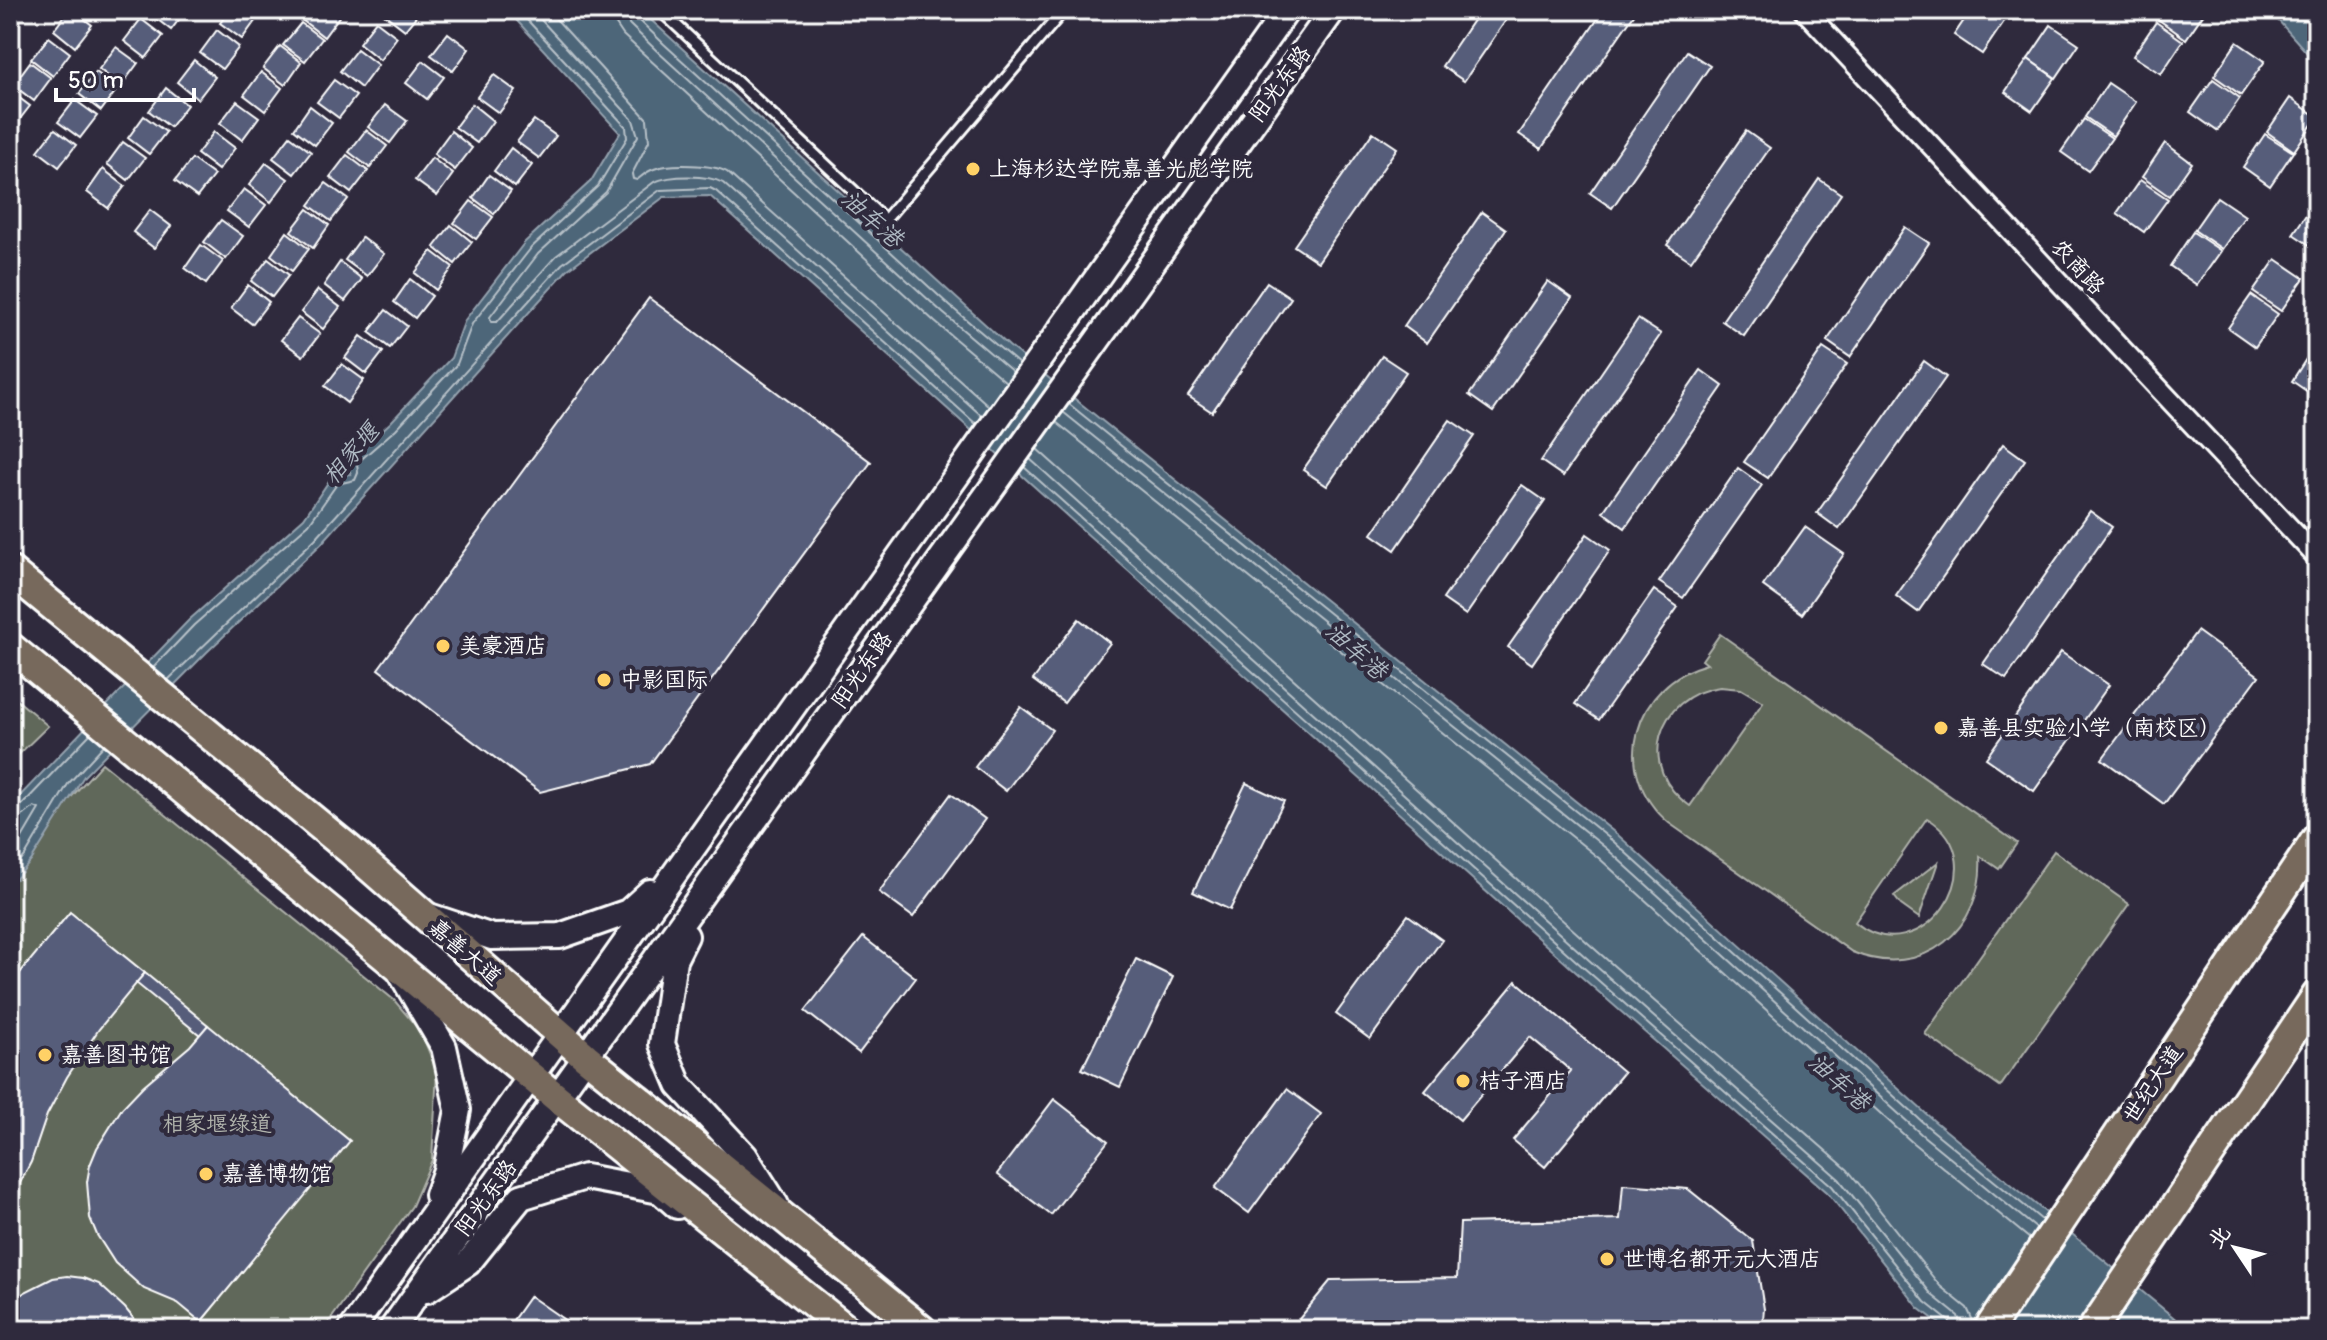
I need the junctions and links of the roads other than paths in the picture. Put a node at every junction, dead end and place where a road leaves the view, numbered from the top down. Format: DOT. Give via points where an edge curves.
graph roads {
  1 [pos="660,10"];
  2 [pos="1064,10"];
  3 [pos="1287,10"];
  4 [pos="1333,10"];
  5 [pos="1804,10"];
  6 [pos="2317,557"];
  7 [pos="10,571"];
  8 [pos="10,647"];
  9 [pos="2317,838"];
  10 [pos="684,861"];
  11 [pos="711,882"];
  12 [pos="422,914"];
  13 [pos="394,963"];
  14 [pos="2317,995"];
  15 [pos="560,1036"];
  16 [pos="586,1057"];
  17 [pos="531,1075"];
  18 [pos="557,1098"];
  19 [pos="784,1217"];
  20 [pos="426,1224"];
  21 [pos="716,1225"];
  22 [pos="415,1297"];
  23 [pos="351,1330"];
  24 [pos="391,1330"];
  25 [pos="847,1330"];
  26 [pos="922,1330"];
  27 [pos="1988,1330"];
  28 [pos="2092,1330"];
  1 -- 2 [label="lane" via="885,220"];
  3 -- 10 [label="main road, 阳光东路"];
  4 -- 11 [label="main road, 阳光东路"];
  5 -- 6 [label="street, 农商路"];
  7 -- 12 [label="main road, 嘉善大道"];
  8 -- 13 [label="main road"];
  9 -- 27 [label="main road, 世纪大道"];
  10 -- 12 [label="main road" via="628,912 560,936 492,937"];
  10 -- 15 [label="main road, 阳光东路"];
  11 -- 16 [label="main road, 阳光东路"];
  11 -- 19 [label="main road" via="674,960 662,1044 679,1085 745,1156"];
  12 -- 15 [label="main road, 嘉善大道"];
  13 -- 17 [label="main road"];
  13 -- 20 [label="main road" via="444,1047 458,1110 446,1170"];
  14 -- 28 [label="main road"];
  15 -- 16 [label="main road, 嘉善大道"];
  15 -- 17 [label="main road, 阳光东路"];
  16 -- 18 [label="main road, 阳光东路"];
  16 -- 19 [label="main road, 嘉善大道"];
  17 -- 18 [label="main road"];
  17 -- 20 [label="main road, 阳光东路"];
  18 -- 21 [label="main road"];
  18 -- 22 [label="main road, 阳光东路"];
  19 -- 26 [label="main road, 嘉善大道"];
  20 -- 23 [label="main road, 阳光东路"];
  21 -- 22 [label="main road" via="697,1223 660,1191 585,1177 521,1197 468,1263"];
  21 -- 25 [label="main road"];
  22 -- 24 [label="main road, 阳光东路"];
}
